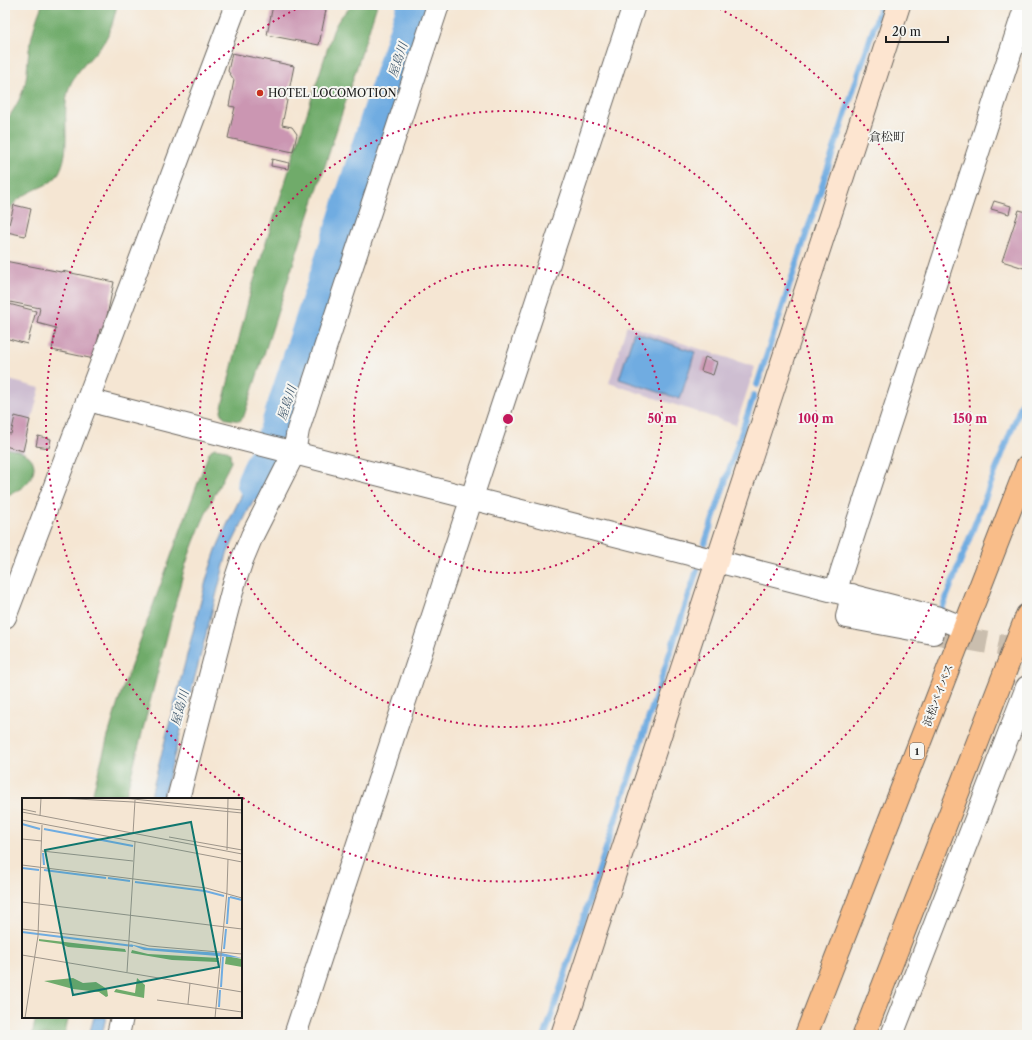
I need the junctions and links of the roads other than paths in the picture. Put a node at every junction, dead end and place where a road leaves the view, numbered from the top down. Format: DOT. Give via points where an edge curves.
graph roads {
  1 [pos="236,5"];
  2 [pos="438,5"];
  3 [pos="634,5"];
  4 [pos="899,5"];
  5 [pos="1026,5"];
  6 [pos="88,399"];
  7 [pos="290,452"];
  8 [pos="1027,466"];
  9 [pos="472,498"];
  10 [pos="717,561"];
  11 [pos="844,593"];
  12 [pos="5,617"];
  13 [pos="1025,624"];
  14 [pos="964,628"];
  15 [pos="933,633"];
  16 [pos="1027,687"];
  17 [pos="178,798"];
  18 [pos="122,1018"];
  19 [pos="118,1035"];
  20 [pos="296,1035"];
  21 [pos="562,1035"];
  22 [pos="806,1035"];
  23 [pos="864,1035"];
  24 [pos="892,1035"];
  1 -- 6 [label="street"];
  2 -- 7 [label="street"];
  3 -- 9 [label="street"];
  4 -- 10 [label="street"];
  5 -- 11 [label="street" via="841,573"];
  6 -- 7 [label="street"];
  6 -- 12 [label="street"];
  7 -- 9 [label="street"];
  7 -- 17 [label="street" via="252,536 234,584"];
  8 -- 14 [label="highway, 浜松バイパス / 1"];
  9 -- 10 [label="street"];
  9 -- 20 [label="street"];
  10 -- 11 [label="street"];
  10 -- 21 [label="street"];
  11 -- 14 [label="street" via="939,618"];
  11 -- 15 [label="street" via="847,617"];
  13 -- 23 [label="highway"];
  14 -- 22 [label="highway, 浜松バイパス / 1"];
  16 -- 24 [label="street"];
  18 -- 19 [label="street"];
}
